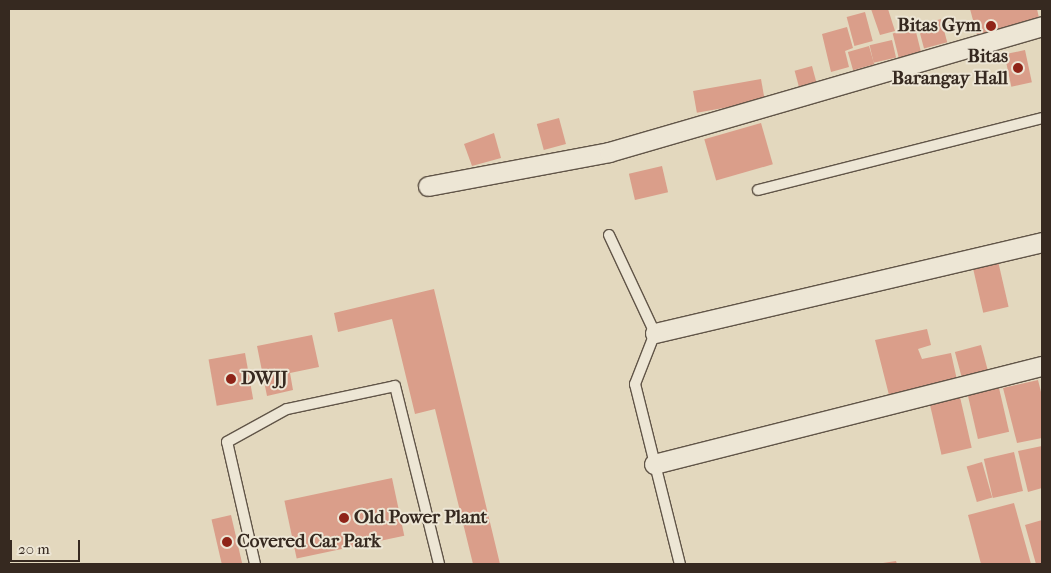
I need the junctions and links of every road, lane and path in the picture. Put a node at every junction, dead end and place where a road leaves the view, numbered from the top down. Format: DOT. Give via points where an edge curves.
graph roads {
  1 [pos="1042,26"];
  2 [pos="1042,118"];
  3 [pos="428,186"];
  4 [pos="758,190"];
  5 [pos="609,235"];
  6 [pos="1042,242"];
  7 [pos="655,333"];
  8 [pos="1042,366"];
  9 [pos="654,464"];
  10 [pos="255,564"];
  11 [pos="438,564"];
  12 [pos="680,564"];
  1 -- 3 [label="street" via="609,152"];
  2 -- 4 [label="lane"];
  5 -- 7 [label="lane"];
  6 -- 7 [label="street"];
  7 -- 9 [label="lane" via="635,384"];
  8 -- 9 [label="street"];
  9 -- 12 [label="lane"];
  10 -- 11 [label="lane" via="227,442 287,409 395,386"];
}
